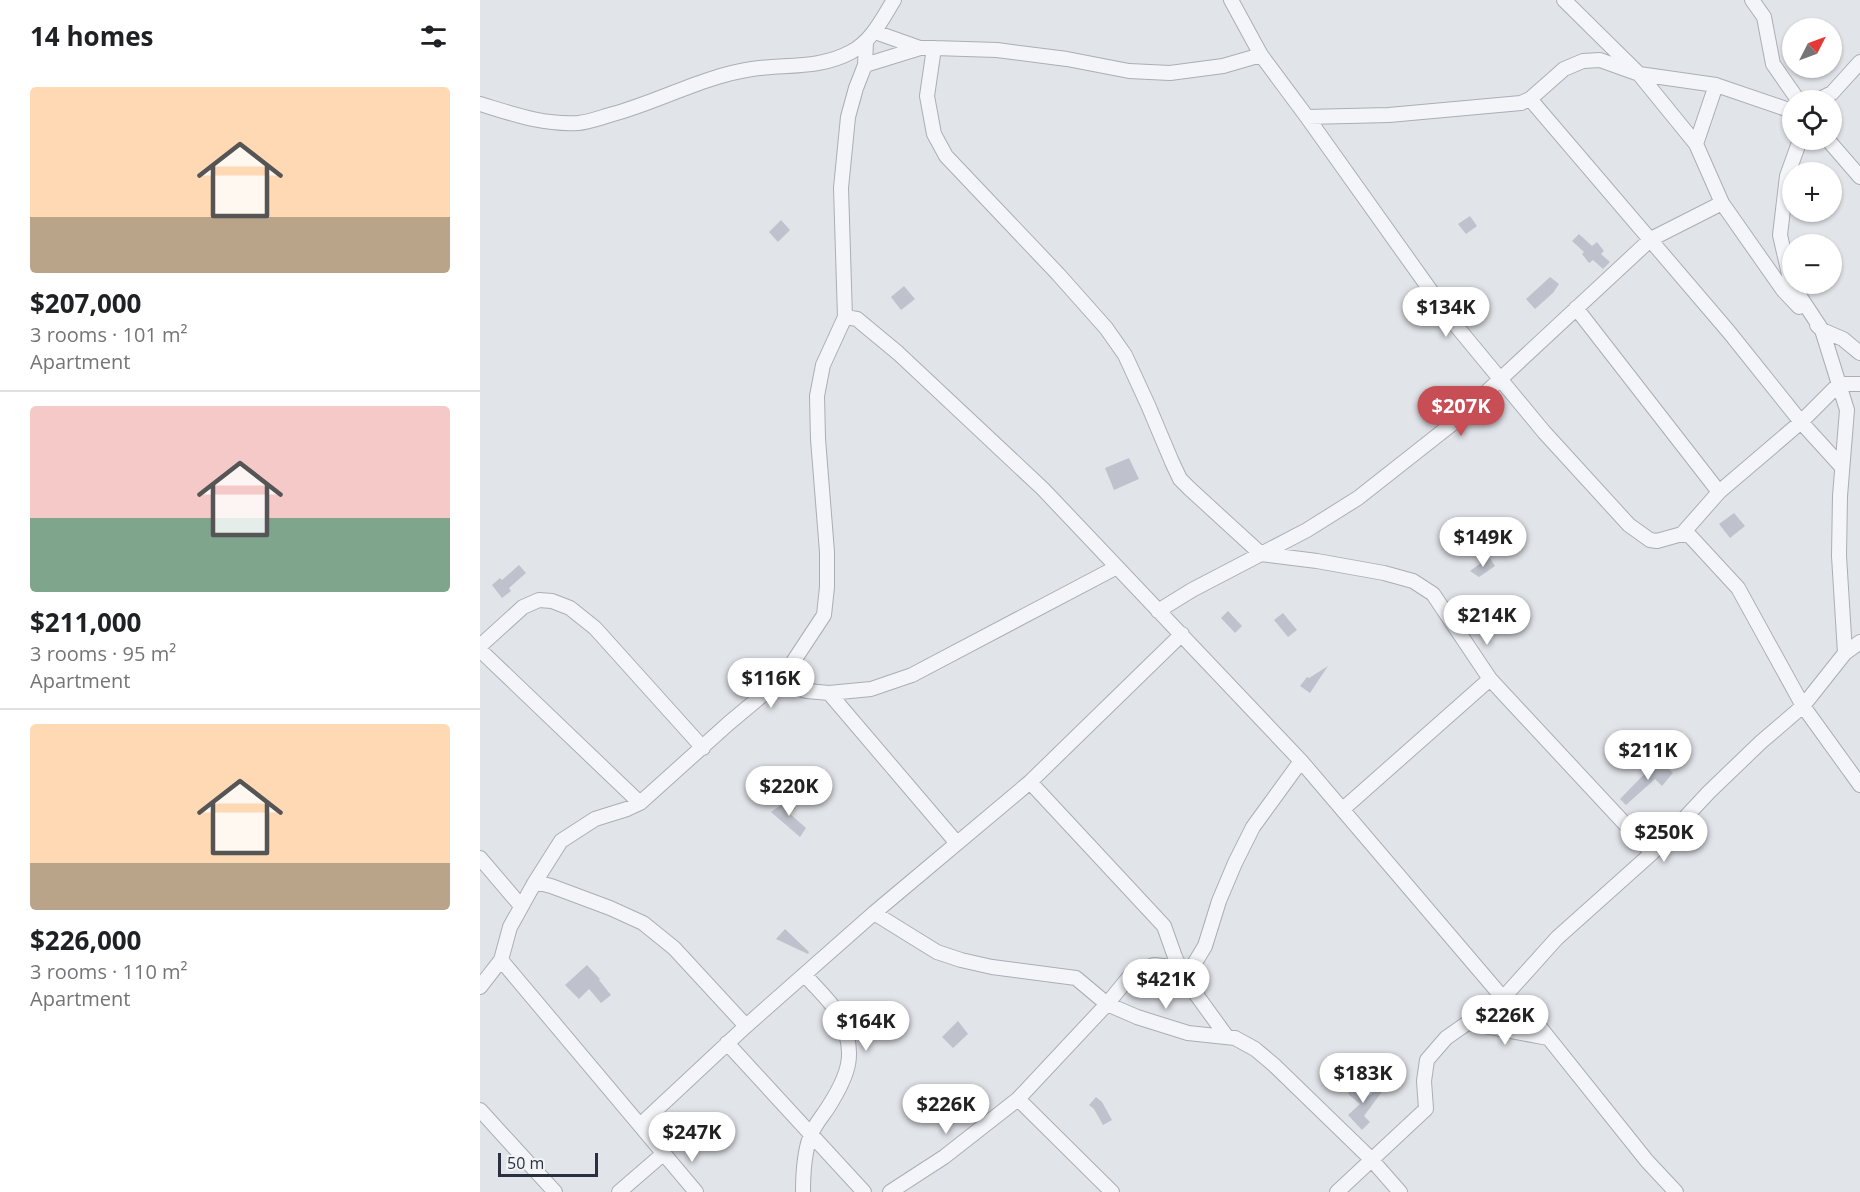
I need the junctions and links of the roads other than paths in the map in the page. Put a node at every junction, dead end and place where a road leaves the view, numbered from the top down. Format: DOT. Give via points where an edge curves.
graph roads {
  1 [pos="894,0"];
  2 [pos="1231,0"];
  3 [pos="1564,0"];
  4 [pos="1752,0"];
  5 [pos="870,36"];
  6 [pos="927,48"];
  7 [pos="1260,55"];
  8 [pos="1860,62"];
  9 [pos="865,65"];
  10 [pos="1639,74"];
  11 [pos="1716,85"];
  12 [pos="1791,90"];
  13 [pos="1835,90"];
  14 [pos="1530,99"];
  15 [pos="480,104"];
  16 [pos="1782,108"];
  17 [pos="1307,117"];
  18 [pos="1696,144"];
  19 [pos="1796,150"];
  20 [pos="1837,150"];
  21 [pos="1860,177"];
  22 [pos="1722,203"];
  23 [pos="1651,239"];
  24 [pos="1576,308"];
  25 [pos="845,317"];
  26 [pos="1822,330"];
  27 [pos="1860,353"];
  28 [pos="1500,379"];
  29 [pos="1839,384"];
  30 [pos="1860,384"];
  31 [pos="1801,422"];
  32 [pos="1841,466"];
  33 [pos="1719,492"];
  34 [pos="1682,534"];
  35 [pos="1261,554"];
  36 [pos="1117,567"];
  37 [pos="1158,610"];
  38 [pos="1182,634"];
  39 [pos="1860,642"];
  40 [pos="480,648"];
  41 [pos="1845,653"];
  42 [pos="1490,679"];
  43 [pos="777,683"];
  44 [pos="829,693"];
  45 [pos="1803,706"];
  46 [pos="703,748"];
  47 [pos="1301,761"];
  48 [pos="1030,782"];
  49 [pos="1860,785"];
  50 [pos="639,803"];
  51 [pos="1343,809"];
  52 [pos="956,842"];
  53 [pos="1652,853"];
  54 [pos="480,858"];
  55 [pos="535,882"];
  56 [pos="521,906"];
  57 [pos="874,913"];
  58 [pos="501,960"];
  59 [pos="805,975"];
  60 [pos="1185,979"];
  61 [pos="480,987"];
  62 [pos="1503,998"];
  63 [pos="1107,1004"];
  64 [pos="1468,1023"];
  65 [pos="746,1026"];
  66 [pos="1227,1037"];
  67 [pos="1548,1038"];
  68 [pos="727,1043"];
  69 [pos="1018,1099"];
  70 [pos="480,1110"];
  71 [pos="640,1125"];
  72 [pos="810,1135"];
  73 [pos="663,1154"];
  74 [pos="1371,1159"];
  75 [pos="555,1192"];
  76 [pos="619,1192"];
  77 [pos="696,1192"];
  78 [pos="803,1192"];
  79 [pos="864,1192"];
  80 [pos="890,1192"];
  81 [pos="1112,1192"];
  82 [pos="1337,1192"];
  83 [pos="1400,1192"];
  84 [pos="1676,1192"];
  1 -- 5 [label="street"];
  2 -- 7 [label="street"];
  3 -- 10 [label="street"];
  4 -- 12 [label="street" via="1764,17 1773,64"];
  5 -- 6 [label="street"];
  5 -- 9 [label="street"];
  5 -- 15 [label="street" via="851,52 827,61 752,69 581,122 552,123"];
  6 -- 7 [label="street" via="997,50 1129,71 1170,73 1223,66"];
  6 -- 9 [label="street"];
  6 -- 35 [label="street" via="927,96 934,134 946,156 1106,328 1125,355 1180,478"];
  7 -- 17 [label="street"];
  8 -- 13 [label="street"];
  9 -- 25 [label="street" via="848,117 841,188"];
  10 -- 11 [label="street"];
  10 -- 14 [label="street" via="1599,60 1583,62 1564,69"];
  10 -- 18 [label="street"];
  11 -- 16 [label="street"];
  11 -- 18 [label="street"];
  14 -- 17 [label="street" via="1509,105 1439,111"];
  14 -- 23 [label="street"];
  17 -- 28 [label="street" via="1453,322"];
  18 -- 22 [label="street"];
  19 -- 26 [label="street" via="1787,176 1780,235 1791,283"];
  20 -- 21 [label="street"];
  22 -- 23 [label="street"];
  22 -- 26 [label="street" via="1783,290"];
  23 -- 24 [label="street"];
  23 -- 31 [label="street"];
  24 -- 28 [label="street"];
  24 -- 33 [label="street"];
  25 -- 36 [label="street" via="857,319 898,353 1043,489"];
  25 -- 43 [label="street" via="824,365 817,396 827,552 826,605 820,622"];
  26 -- 27 [label="street" via="1843,339"];
  26 -- 29 [label="street"];
  28 -- 34 [label="street" via="1629,525 1650,540"];
  28 -- 35 [label="street" via="1452,424 1359,498"];
  29 -- 30 [label="street"];
  29 -- 31 [label="street"];
  29 -- 32 [label="street" via="1847,410"];
  31 -- 32 [label="street"];
  31 -- 33 [label="street"];
  32 -- 41 [label="street" via="1839,556"];
  33 -- 34 [label="street"];
  34 -- 45 [label="street" via="1695,540 1738,588"];
  35 -- 37 [label="street"];
  35 -- 42 [label="street" via="1413,581 1433,594"];
  36 -- 37 [label="street"];
  36 -- 44 [label="street" via="912,675 872,688"];
  37 -- 38 [label="street"];
  38 -- 47 [label="street"];
  38 -- 48 [label="street"];
  39 -- 41 [label="street"];
  40 -- 46 [label="street" via="524,607 539,600 570,608 595,628"];
  40 -- 50 [label="street"];
  41 -- 45 [label="street"];
  42 -- 51 [label="street"];
  42 -- 53 [label="street"];
  43 -- 44 [label="street"];
  43 -- 46 [label="street"];
  44 -- 52 [label="street"];
  45 -- 49 [label="street"];
  45 -- 53 [label="street" via="1709,792"];
  46 -- 50 [label="street"];
  47 -- 51 [label="street"];
  47 -- 60 [label="street" via="1253,827 1223,892 1205,946"];
  48 -- 52 [label="street"];
  48 -- 60 [label="street" via="1164,926"];
  50 -- 55 [label="street" via="595,819 561,841"];
  51 -- 62 [label="street"];
  52 -- 57 [label="street"];
  53 -- 62 [label="street" via="1557,938"];
  54 -- 56 [label="street"];
  55 -- 56 [label="street"];
  55 -- 65 [label="street" via="643,923 679,953"];
  56 -- 58 [label="street" via="510,927"];
  57 -- 59 [label="street"];
  57 -- 63 [label="street" via="937,952 992,967 1076,978"];
  58 -- 61 [label="street"];
  58 -- 71 [label="street"];
  59 -- 65 [label="street"];
  59 -- 72 [label="street" via="837,1012 851,1051 834,1098"];
  60 -- 63 [label="street" via="1154,965 1130,976"];
  60 -- 66 [label="street"];
  62 -- 64 [label="street"];
  62 -- 67 [label="street" via="1523,1006"];
  63 -- 66 [label="street" via="1188,1033"];
  63 -- 69 [label="street"];
  64 -- 67 [label="street"];
  64 -- 74 [label="street" via="1446,1038 1427,1060 1426,1108"];
  65 -- 68 [label="street"];
  66 -- 74 [label="street" via="1255,1049 1275,1065"];
  67 -- 84 [label="street"];
  68 -- 71 [label="street"];
  68 -- 72 [label="street"];
  69 -- 80 [label="street" via="944,1157"];
  69 -- 81 [label="street"];
  70 -- 75 [label="street"];
  71 -- 73 [label="street"];
  72 -- 78 [label="street"];
  72 -- 79 [label="street"];
  73 -- 76 [label="street"];
  73 -- 77 [label="street"];
  74 -- 82 [label="street"];
  74 -- 83 [label="street"];
}
